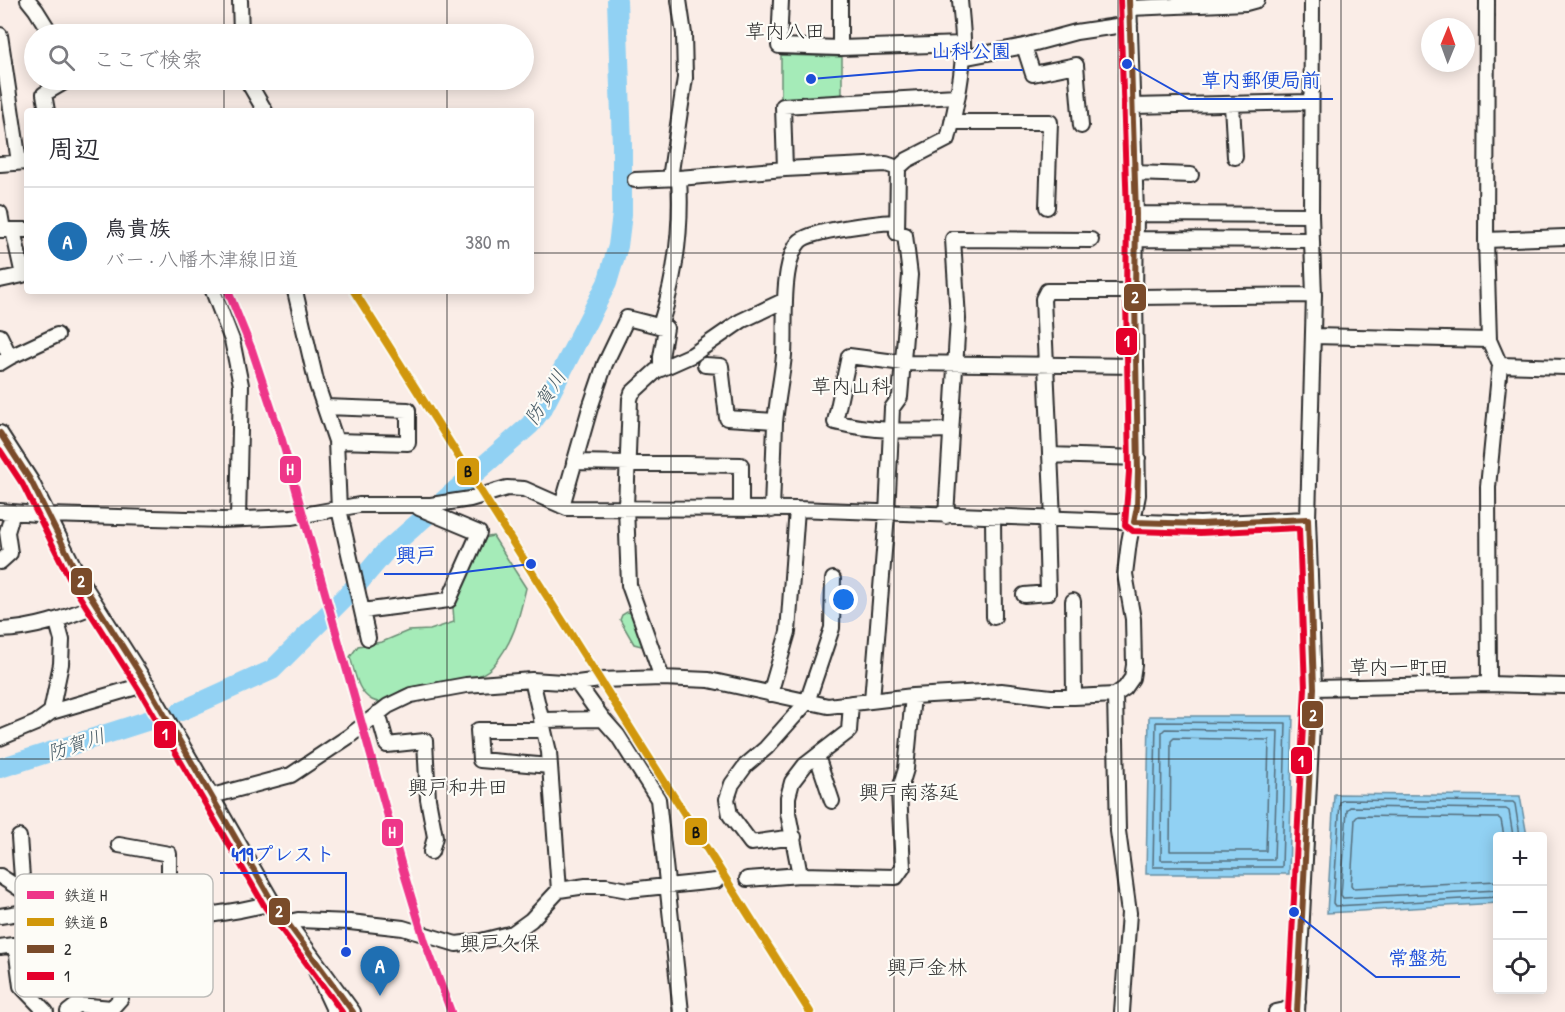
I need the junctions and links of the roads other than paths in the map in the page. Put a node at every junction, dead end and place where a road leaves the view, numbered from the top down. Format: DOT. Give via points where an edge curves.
graph roads {
  1 [pos="28,0"];
  2 [pos="240,0"];
  3 [pos="680,0"];
  4 [pos="781,0"];
  5 [pos="840,0"];
  6 [pos="960,0"];
  7 [pos="1257,0"];
  8 [pos="1312,0"];
  9 [pos="1487,0"];
  10 [pos="1130,4"];
  11 [pos="45,24"];
  12 [pos="241,24"];
  13 [pos="1130,24"];
  14 [pos="0,35"];
  15 [pos="1024,46"];
  16 [pos="840,48"];
  17 [pos="963,51"];
  18 [pos="51,90"];
  19 [pos="253,90"];
  20 [pos="956,96"];
  21 [pos="1311,102"];
  22 [pos="1232,105"];
  23 [pos="1132,106"];
  24 [pos="46,108"];
  25 [pos="263,108"];
  26 [pos="952,122"];
  27 [pos="1081,126"];
  28 [pos="1235,156"];
  29 [pos="23,162"];
  30 [pos="0,164"];
  31 [pos="785,168"];
  32 [pos="898,168"];
  33 [pos="1135,173"];
  34 [pos="1191,176"];
  35 [pos="674,178"];
  36 [pos="635,180"];
  37 [pos="1047,207"];
  38 [pos="0,213"];
  39 [pos="1136,214"];
  40 [pos="1311,215"];
  41 [pos="896,222"];
  42 [pos="5,230"];
  43 [pos="24,230"];
  44 [pos="1565,237"];
  45 [pos="1135,238"];
  46 [pos="1091,240"];
  47 [pos="1312,240"];
  48 [pos="1486,240"];
  49 [pos="0,280"];
  50 [pos="214,294"];
  51 [pos="296,294"];
  52 [pos="1135,294"];
  53 [pos="1314,295"];
  54 [pos="785,300"];
  55 [pos="660,326"];
  56 [pos="57,335"];
  57 [pos="0,336"];
  58 [pos="1313,336"];
  59 [pos="1489,340"];
  60 [pos="5,360"];
  61 [pos="903,363"];
  62 [pos="955,363"];
  63 [pos="705,365"];
  64 [pos="1500,365"];
  65 [pos="1047,366"];
  66 [pos="1136,366"];
  67 [pos="1565,367"];
  68 [pos="661,369"];
  69 [pos="325,407"];
  70 [pos="776,421"];
  71 [pos="951,430"];
  72 [pos="891,431"];
  73 [pos="0,433"];
  74 [pos="336,441"];
  75 [pos="1050,455"];
  76 [pos="1138,458"];
  77 [pos="574,462"];
  78 [pos="628,463"];
  79 [pos="413,505"];
  80 [pos="562,506"];
  81 [pos="626,507"];
  82 [pos="339,509"];
  83 [pos="741,509"];
  84 [pos="797,509"];
  85 [pos="772,510"];
  86 [pos="7,511"];
  87 [pos="887,514"];
  88 [pos="49,515"];
  89 [pos="946,516"];
  90 [pos="993,517"];
  91 [pos="238,519"];
  92 [pos="1050,519"];
  93 [pos="1308,519"];
  94 [pos="1134,522"];
  95 [pos="0,562"];
  96 [pos="833,579"];
  97 [pos="1024,595"];
  98 [pos="1073,601"];
  99 [pos="96,605"];
  100 [pos="362,611"];
  101 [pos="994,617"];
  102 [pos="57,621"];
  103 [pos="0,630"];
  104 [pos="368,638"];
  105 [pos="662,678"];
  106 [pos="532,680"];
  107 [pos="577,683"];
  108 [pos="147,684"];
  109 [pos="1489,684"];
  110 [pos="1565,686"];
  111 [pos="1314,688"];
  112 [pos="770,694"];
  113 [pos="1115,695"];
  114 [pos="913,696"];
  115 [pos="1074,697"];
  116 [pos="872,700"];
  117 [pos="807,702"];
  118 [pos="851,703"];
  119 [pos="51,712"];
  120 [pos="378,713"];
  121 [pos="603,720"];
  122 [pos="542,725"];
  123 [pos="0,738"];
  124 [pos="817,756"];
  125 [pos="550,766"];
  126 [pos="212,796"];
  127 [pos="832,801"];
  128 [pos="19,837"];
  129 [pos="795,837"];
  130 [pos="119,845"];
  131 [pos="431,852"];
  132 [pos="22,874"];
  133 [pos="169,874"];
  134 [pos="801,875"];
  135 [pos="0,876"];
  136 [pos="747,879"];
  137 [pos="716,881"];
  138 [pos="15,886"];
  139 [pos="669,887"];
  140 [pos="559,890"];
  141 [pos="273,903"];
  142 [pos="15,914"];
  143 [pos="213,914"];
  144 [pos="0,916"];
  145 [pos="289,922"];
  146 [pos="0,946"];
  147 [pos="308,950"];
  148 [pos="15,952"];
  149 [pos="32,997"];
  150 [pos="121,998"];
  151 [pos="1297,1007"];
  152 [pos="46,1012"];
  153 [pos="68,1012"];
  154 [pos="335,1012"];
  155 [pos="353,1012"];
  156 [pos="681,1012"];
  157 [pos="1122,1012"];
  158 [pos="1276,1012"];
  1 -- 11 [label="street"];
  2 -- 12 [label="street"];
  3 -- 35 [label="street" via="685,78"];
  4 -- 16 [label="street" via="779,46"];
  5 -- 16 [label="street"];
  6 -- 17 [label="street"];
  7 -- 10 [label="street"];
  8 -- 21 [label="street"];
  9 -- 48 [label="street"];
  10 -- 13 [label="street"];
  13 -- 15 [label="street" via="1076,32"];
  13 -- 23 [label="street"];
  14 -- 29 [label="street"];
  15 -- 17 [label="street"];
  15 -- 27 [label="street" via="1033,74 1076,65"];
  16 -- 17 [label="street"];
  17 -- 20 [label="street"];
  18 -- 24 [label="street" via="44,94"];
  19 -- 25 [label="street"];
  20 -- 26 [label="street"];
  20 -- 31 [label="street" via="783,106"];
  21 -- 22 [label="street"];
  21 -- 40 [label="street"];
  22 -- 23 [label="street"];
  22 -- 28 [label="street"];
  23 -- 33 [label="street"];
  26 -- 32 [label="street" via="948,139"];
  26 -- 37 [label="street" via="1050,122"];
  29 -- 30 [label="street"];
  31 -- 32 [label="street" via="886,164"];
  31 -- 35 [label="street"];
  32 -- 41 [label="street"];
  33 -- 34 [label="street"];
  33 -- 39 [label="street"];
  35 -- 36 [label="street"];
  35 -- 55 [label="street" via="681,203 669,297"];
  38 -- 42 [label="street"];
  39 -- 40 [label="street"];
  39 -- 45 [label="street"];
  40 -- 47 [label="street"];
  41 -- 54 [label="street" via="847,227 806,237 799,242 786,282"];
  41 -- 61 [label="street" via="897,233 905,235 910,274"];
  42 -- 43 [label="street"];
  42 -- 49 [label="street" via="23,275"];
  44 -- 48 [label="street"];
  45 -- 47 [label="street"];
  45 -- 52 [label="street"];
  46 -- 62 [label="street" via="953,239 958,320"];
  47 -- 53 [label="street"];
  48 -- 59 [label="street"];
  50 -- 91 [label="street" via="231,340 241,385"];
  51 -- 69 [label="street"];
  52 -- 53 [label="street"];
  52 -- 65 [label="street" via="1047,291 1043,299"];
  52 -- 66 [label="street"];
  53 -- 58 [label="street"];
  54 -- 68 [label="street" via="741,321 692,355"];
  54 -- 70 [label="street"];
  55 -- 68 [label="street" via="666,328"];
  55 -- 77 [label="street" via="627,318 605,364"];
  56 -- 60 [label="street"];
  57 -- 60 [label="street"];
  58 -- 59 [label="street"];
  58 -- 93 [label="street"];
  59 -- 64 [label="street"];
  61 -- 62 [label="street"];
  61 -- 72 [label="street" via="900,397 892,408"];
  61 -- 72 [label="street" via="849,356 835,422"];
  62 -- 65 [label="street"];
  62 -- 71 [label="street"];
  63 -- 70 [label="street" via="721,366 726,418"];
  64 -- 67 [label="street"];
  64 -- 109 [label="street" via="1488,487"];
  65 -- 66 [label="street"];
  65 -- 75 [label="street"];
  66 -- 76 [label="street"];
  68 -- 78 [label="street" via="632,393"];
  69 -- 74 [label="street"];
  69 -- 74 [label="street" via="408,410 408,443"];
  70 -- 85 [label="street"];
  71 -- 72 [label="street"];
  71 -- 89 [label="street"];
  72 -- 87 [label="street"];
  73 -- 88 [label="street"];
  74 -- 82 [label="street"];
  75 -- 76 [label="street"];
  75 -- 92 [label="street"];
  76 -- 94 [label="street"];
  77 -- 78 [label="street"];
  77 -- 80 [label="street"];
  78 -- 81 [label="street"];
  78 -- 83 [label="street" via="741,465"];
  79 -- 80 [label="street" via="452,502 507,488 524,489"];
  79 -- 82 [label="street"];
  79 -- 100 [label="street" via="479,532 449,600"];
  80 -- 81 [label="street"];
  81 -- 83 [label="street"];
  81 -- 105 [label="street" via="629,585"];
  82 -- 91 [label="street" via="292,517"];
  82 -- 100 [label="street"];
  83 -- 85 [label="street"];
  84 -- 85 [label="street"];
  84 -- 87 [label="street"];
  84 -- 112 [label="street" via="788,632"];
  86 -- 88 [label="street"];
  86 -- 95 [label="street" via="10,553"];
  87 -- 89 [label="street"];
  87 -- 116 [label="street"];
  88 -- 91 [label="street"];
  88 -- 99 [label="street" via="67,556"];
  89 -- 90 [label="street"];
  90 -- 92 [label="street"];
  90 -- 101 [label="street"];
  92 -- 94 [label="street"];
  92 -- 97 [label="street" via="1048,593"];
  93 -- 94 [label="street" via="1211,524"];
  93 -- 111 [label="street"];
  94 -- 113 [label="street" via="1125,574 1133,619 1132,678"];
  96 -- 117 [label="street" via="832,628"];
  98 -- 115 [label="street"];
  99 -- 102 [label="street"];
  99 -- 108 [label="street"];
  100 -- 104 [label="street"];
  102 -- 103 [label="street"];
  102 -- 119 [label="street" via="62,640 61,664"];
  105 -- 107 [label="street"];
  105 -- 112 [label="street" via="709,680"];
  106 -- 107 [label="street"];
  106 -- 120 [label="street" via="466,685 411,695"];
  106 -- 122 [label="street"];
  107 -- 121 [label="street"];
  108 -- 119 [label="street"];
  108 -- 126 [label="street"];
  109 -- 110 [label="street"];
  109 -- 111 [label="street"];
  111 -- 151 [label="street"];
  112 -- 117 [label="street"];
  113 -- 115 [label="street"];
  113 -- 157 [label="street" via="1118,831 1130,913"];
  114 -- 115 [label="street" via="1001,691"];
  114 -- 116 [label="street"];
  114 -- 134 [label="street" via="906,769 899,792 903,867 896,877"];
  116 -- 118 [label="street"];
  117 -- 118 [label="street" via="828,706"];
  117 -- 129 [label="street" via="746,765 727,799 730,815 751,843"];
  118 -- 124 [label="street" via="849,731"];
  119 -- 123 [label="street"];
  120 -- 126 [label="street" via="291,776"];
  120 -- 131 [label="street" via="387,745 425,741 428,799 435,837"];
  121 -- 122 [label="street"];
  121 -- 139 [label="street" via="618,736 658,799"];
  122 -- 125 [label="street"];
  122 -- 125 [label="street" via="478,730 480,760"];
  124 -- 127 [label="street"];
  124 -- 129 [label="street" via="792,782 788,813"];
  125 -- 140 [label="street"];
  126 -- 141 [label="street"];
  128 -- 132 [label="street"];
  129 -- 134 [label="street"];
  130 -- 133 [label="street" via="169,854"];
  134 -- 136 [label="street"];
  135 -- 138 [label="street"];
  137 -- 139 [label="street"];
  139 -- 140 [label="street" via="628,890 606,885"];
  139 -- 156 [label="street"];
  140 -- 145 [label="street" via="513,933 456,944 386,925"];
  141 -- 143 [label="street"];
  141 -- 145 [label="street"];
  142 -- 144 [label="street"];
  145 -- 147 [label="street"];
  146 -- 148 [label="street" via="13,945"];
  147 -- 154 [label="street"];
  147 -- 155 [label="street"];
  149 -- 152 [label="street"];
  150 -- 153 [label="street" via="112,1008 77,1005"];
  151 -- 158 [label="street"];
}
